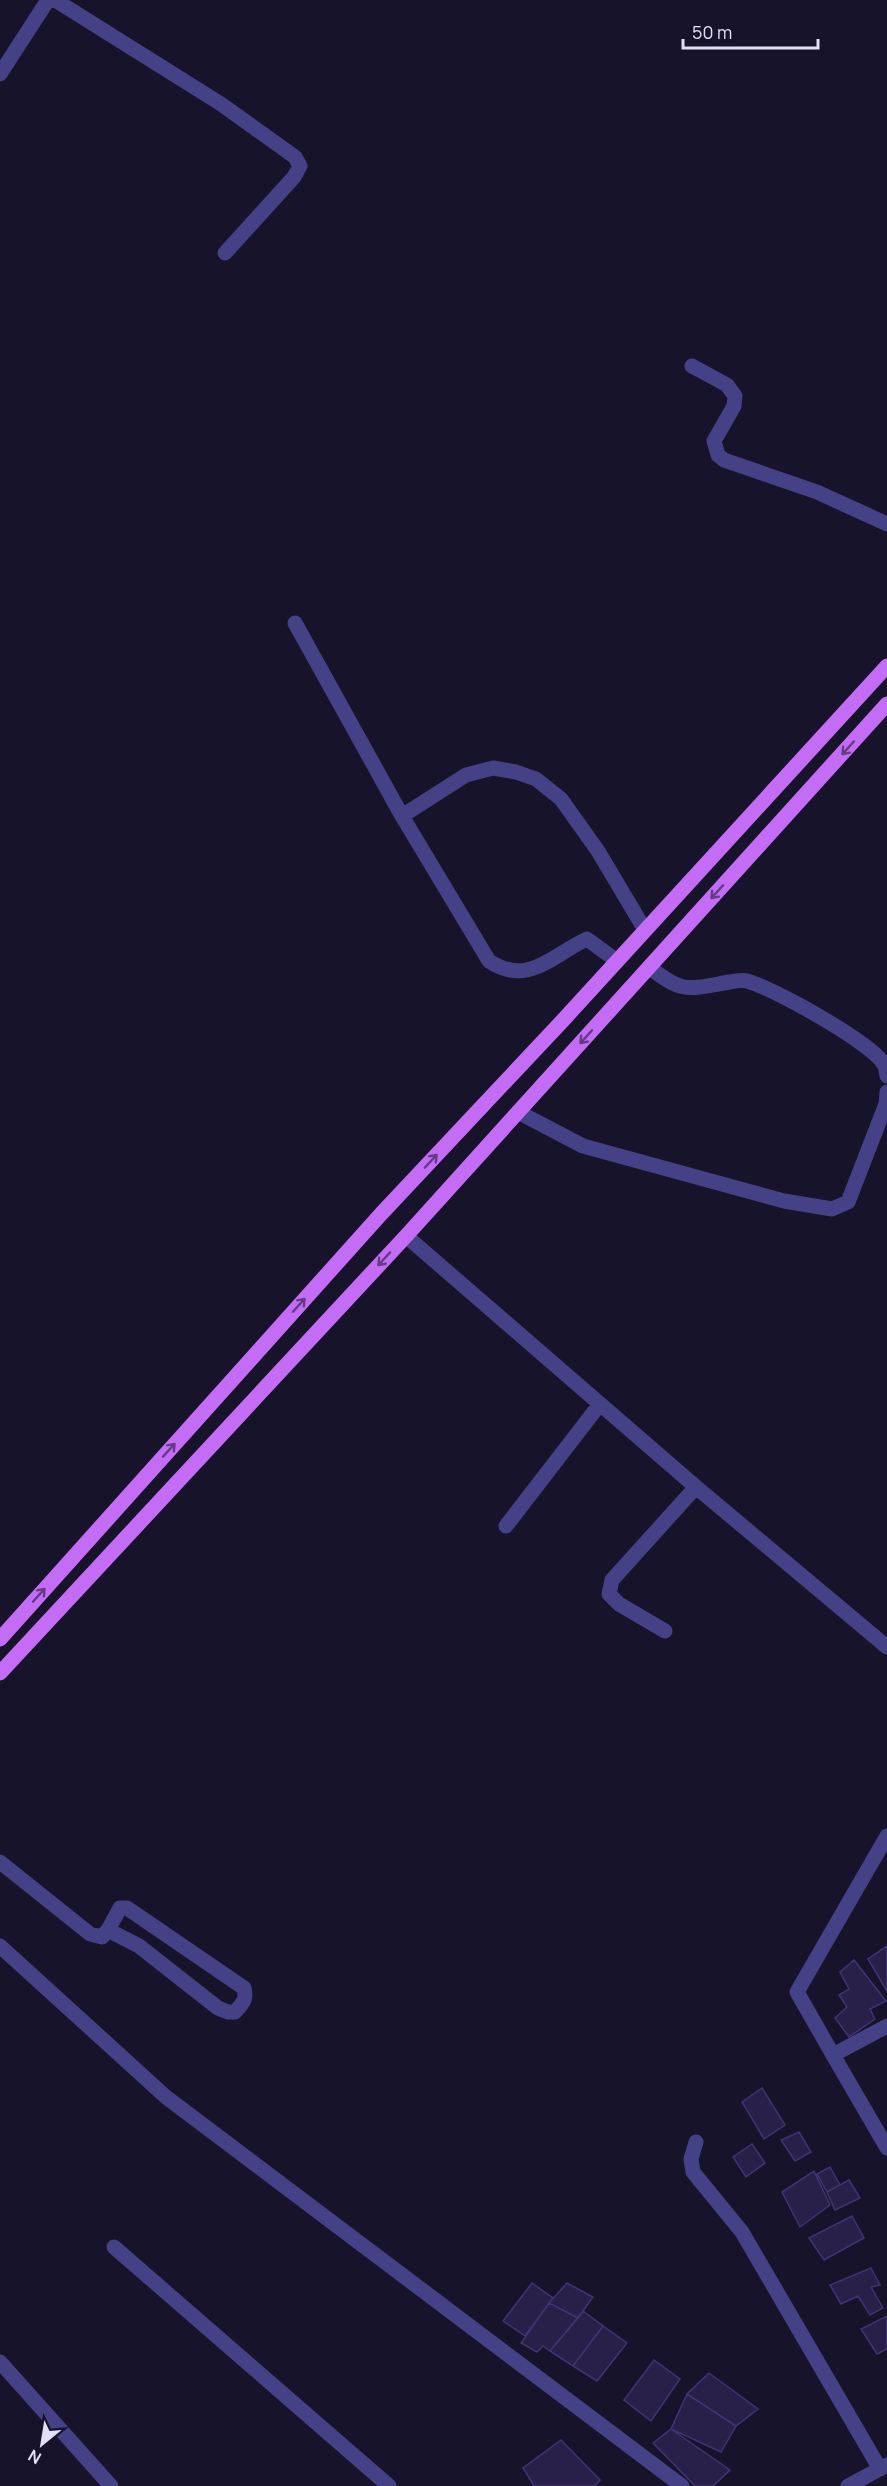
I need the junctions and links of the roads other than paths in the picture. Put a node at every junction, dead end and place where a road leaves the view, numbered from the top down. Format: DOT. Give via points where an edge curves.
graph roads {
  1 [pos="48,0"];
  2 [pos="55,0"];
  3 [pos="0,74"];
  4 [pos="225,253"];
  5 [pos="692,366"];
  6 [pos="887,524"];
  7 [pos="295,623"];
  8 [pos="887,666"];
  9 [pos="887,704"];
  10 [pos="402,816"];
  11 [pos="645,930"];
  12 [pos="617,961"];
  13 [pos="649,967"];
  14 [pos="887,1076"];
  15 [pos="887,1092"];
  16 [pos="518,1112"];
  17 [pos="405,1236"];
  18 [pos="600,1404"];
  19 [pos="696,1487"];
  20 [pos="506,1526"];
  21 [pos="665,1631"];
  22 [pos="0,1639"];
  23 [pos="887,1647"];
  24 [pos="0,1673"];
  25 [pos="887,1836"];
  26 [pos="0,1862"];
  27 [pos="108,1930"];
  28 [pos="0,1946"];
  29 [pos="887,2026"];
  30 [pos="833,2055"];
  31 [pos="696,2142"];
  32 [pos="887,2148"];
  33 [pos="114,2247"];
  34 [pos="0,2362"];
  35 [pos="883,2467"];
  36 [pos="111,2486"];
  37 [pos="389,2486"];
  38 [pos="682,2486"];
  39 [pos="848,2486"];
  1 -- 3 [label="street"];
  2 -- 4 [label="street" via="221,104 295,157 300,166 294,177"];
  5 -- 6 [label="street" via="727,385 735,396 734,406 714,441 724,460 817,492"];
  7 -- 10 [label="street"];
  8 -- 11 [label="main road"];
  9 -- 13 [label="main road, one-way"];
  10 -- 11 [label="street" via="466,776 492,768 536,779 561,799"];
  10 -- 12 [label="street" via="489,961 508,972 540,967 587,939"];
  11 -- 12 [label="main road"];
  22 -- 12 [label="main road, one-way" via="373,1222"];
  13 -- 14 [label="street" via="682,988 744,980 768,989 866,1046 884,1064"];
  13 -- 16 [label="main road, one-way"];
  15 -- 16 [label="street" via="849,1202 832,1209 784,1201 583,1146"];
  16 -- 17 [label="main road"];
  17 -- 18 [label="street"];
  17 -- 24 [label="main road, one-way"];
  18 -- 19 [label="street"];
  18 -- 20 [label="street"];
  19 -- 21 [label="street" via="612,1580 609,1594 619,1604"];
  19 -- 23 [label="street"];
  25 -- 30 [label="street" via="797,1992"];
  26 -- 27 [label="street" via="90,1934 102,1937"];
  27 -- 27 [label="street" via="120,1908 128,1908 244,1988 243,2003 235,2012 218,2008 139,1946"];
  28 -- 38 [label="street" via="166,2097"];
  29 -- 30 [label="street"];
  30 -- 32 [label="street"];
  31 -- 35 [label="street" via="691,2159 693,2172 742,2232"];
  33 -- 37 [label="street"];
  34 -- 36 [label="street"];
  35 -- 39 [label="street"];
}
